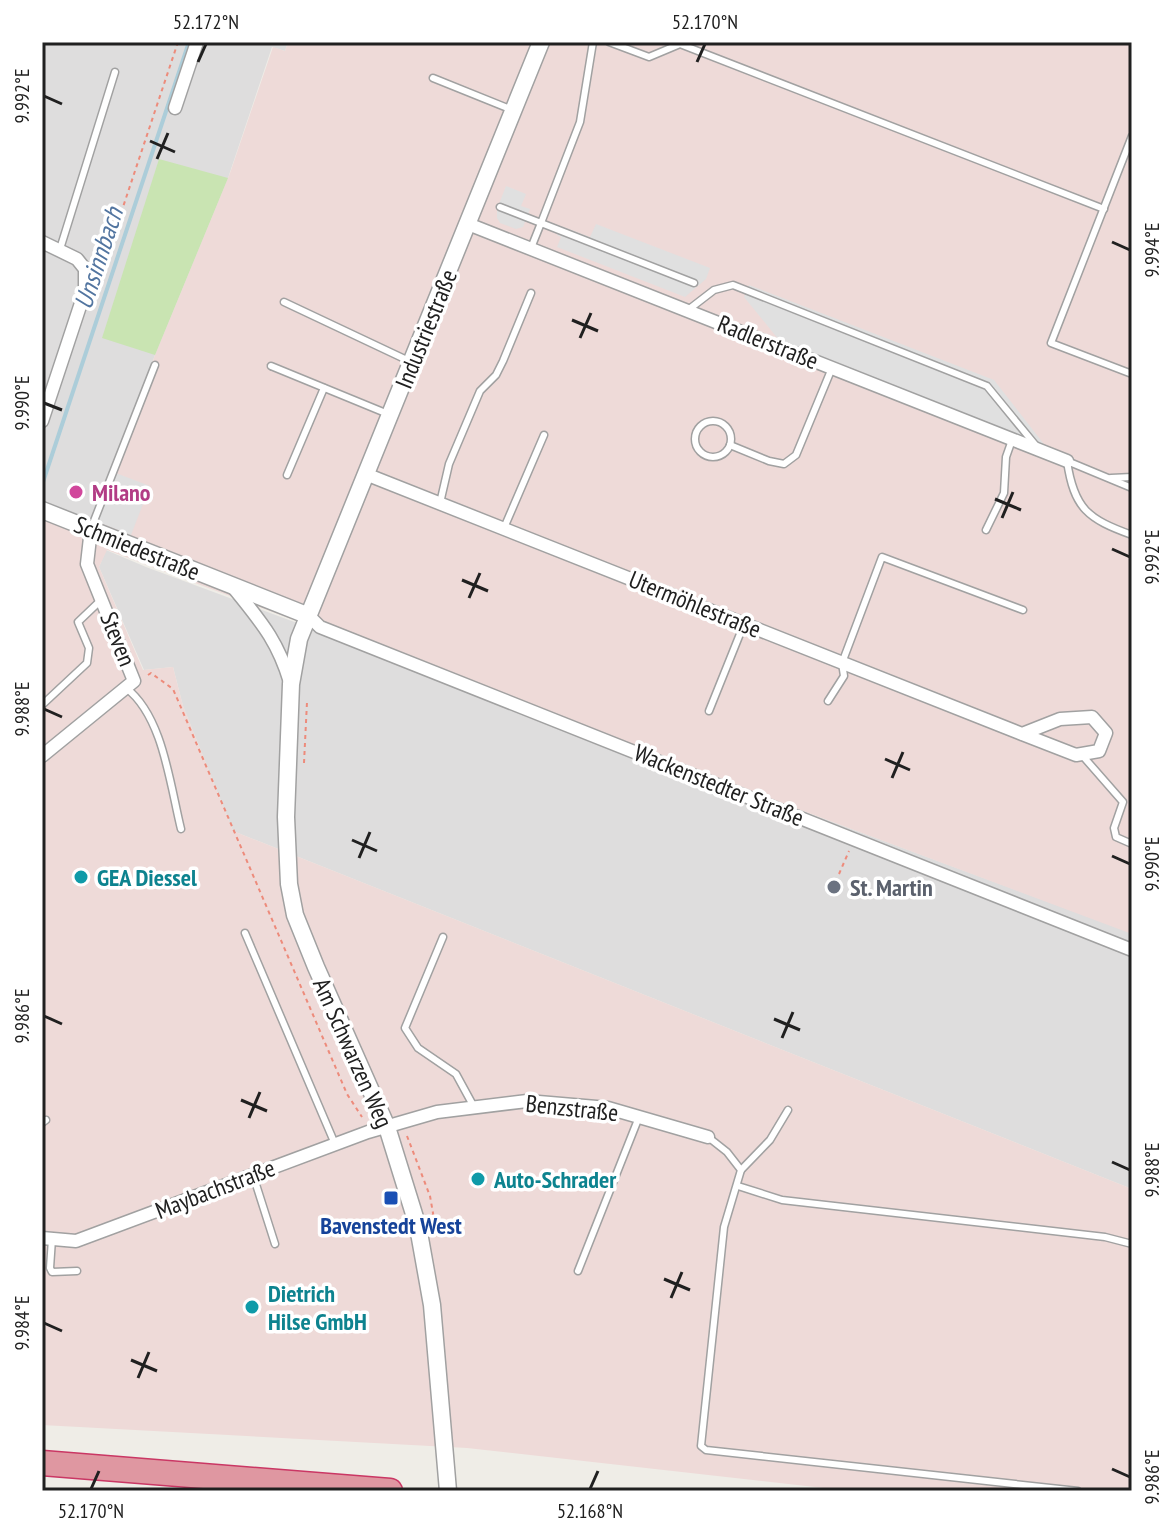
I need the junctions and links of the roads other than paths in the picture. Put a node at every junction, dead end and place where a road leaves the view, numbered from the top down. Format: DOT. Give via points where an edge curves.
graph roads {
  1 [pos="197,42"];
  2 [pos="541,42"];
  3 [pos="593,42"];
  4 [pos="609,42"];
  5 [pos="115,72"];
  6 [pos="433,78"];
  7 [pos="175,108"];
  8 [pos="513,111"];
  9 [pos="1132,136"];
  10 [pos="500,207"];
  11 [pos="1104,209"];
  12 [pos="541,223"];
  13 [pos="468,224"];
  14 [pos="42,242"];
  15 [pos="531,248"];
  16 [pos="60,249"];
  17 [pos="694,283"];
  18 [pos="531,293"];
  19 [pos="284,302"];
  20 [pos="688,310"];
  21 [pos="412,363"];
  22 [pos="155,365"];
  23 [pos="271,366"];
  24 [pos="832,368"];
  25 [pos="1132,374"];
  26 [pos="324,388"];
  27 [pos="391,415"];
  28 [pos="42,421"];
  29 [pos="544,435"];
  30 [pos="1012,440"];
  31 [pos="730,445"];
  32 [pos="1041,451"];
  33 [pos="1067,461"];
  34 [pos="287,475"];
  35 [pos="368,475"];
  36 [pos="1132,477"];
  37 [pos="1108,478"];
  38 [pos="1132,488"];
  39 [pos="440,503"];
  40 [pos="42,510"];
  41 [pos="504,528"];
  42 [pos="91,529"];
  43 [pos="986,530"];
  44 [pos="1132,535"];
  45 [pos="233,587"];
  46 [pos="102,599"];
  47 [pos="1023,610"];
  48 [pos="309,616"];
  49 [pos="744,624"];
  50 [pos="842,663"];
  51 [pos="291,684"];
  52 [pos="126,688"];
  53 [pos="828,701"];
  54 [pos="42,705"];
  55 [pos="709,711"];
  56 [pos="1022,734"];
  57 [pos="1081,754"];
  58 [pos="42,756"];
  59 [pos="181,829"];
  60 [pos="1132,844"];
  61 [pos="245,933"];
  62 [pos="443,937"];
  63 [pos="1132,950"];
  64 [pos="474,1107"];
  65 [pos="788,1110"];
  66 [pos="639,1117"];
  67 [pos="387,1127"];
  68 [pos="708,1137"];
  69 [pos="335,1144"];
  70 [pos="741,1170"];
  71 [pos="252,1174"];
  72 [pos="738,1186"];
  73 [pos="47,1239"];
  74 [pos="275,1244"];
  75 [pos="1132,1244"];
  76 [pos="77,1271"];
  77 [pos="578,1271"];
  78 [pos="42,1463"];
  79 [pos="390,1491"];
  80 [pos="448,1491"];
  81 [pos="1078,1491"];
  1 -- 7 [label="street"];
  2 -- 8 [label="street, Industriestraße"];
  3 -- 12 [label="lane" via="580,122"];
  4 -- 11 [label="lane" via="649,57 680,44"];
  5 -- 16 [label="lane"];
  6 -- 8 [label="lane"];
  8 -- 13 [label="street, Industriestraße"];
  9 -- 11 [label="lane"];
  10 -- 12 [label="lane"];
  11 -- 25 [label="lane" via="1051,343"];
  12 -- 15 [label="lane"];
  12 -- 17 [label="lane"];
  13 -- 15 [label="street, Radlerstraße"];
  13 -- 21 [label="street, Industriestraße"];
  14 -- 16 [label="street"];
  15 -- 20 [label="street, Radlerstraße"];
  16 -- 28 [label="street" via="85,269 85,291"];
  18 -- 39 [label="lane" via="496,375 480,391 449,464"];
  19 -- 21 [label="lane"];
  20 -- 24 [label="street, Radlerstraße"];
  20 -- 32 [label="lane" via="714,290 733,285 987,386"];
  21 -- 27 [label="street, Industriestraße"];
  22 -- 42 [label="lane"];
  23 -- 26 [label="lane"];
  24 -- 30 [label="street, Radlerstraße"];
  24 -- 31 [label="lane" via="796,455 784,464"];
  26 -- 27 [label="lane"];
  26 -- 34 [label="lane"];
  27 -- 35 [label="street, Industriestraße"];
  29 -- 41 [label="lane"];
  30 -- 32 [label="street, Radlerstraße"];
  30 -- 43 [label="lane" via="1004,493"];
  31 -- 31 [label="lane" via="720,456 706,456 696,446 696,432 706,422 720,421 730,431"];
  32 -- 33 [label="street, Radlerstraße"];
  33 -- 37 [label="lane"];
  33 -- 44 [label="lane" via="1072,491 1087,513"];
  35 -- 39 [label="street, Utermöhlestraße"];
  35 -- 48 [label="street, Industriestraße"];
  36 -- 37 [label="lane"];
  37 -- 38 [label="lane"];
  39 -- 41 [label="street, Utermöhlestraße"];
  40 -- 42 [label="street, Schmiedestraße"];
  41 -- 49 [label="street, Utermöhlestraße"];
  42 -- 45 [label="street, Schmiedestraße"];
  42 -- 46 [label="street, Steven" via="87,564"];
  45 -- 48 [label="street, Schmiedestraße"];
  45 -- 51 [label="street" via="282,653"];
  46 -- 52 [label="street, Steven" via="134,681"];
  46 -- 54 [label="lane" via="78,622 89,648 87,663"];
  47 -- 50 [label="lane" via="882,557"];
  48 -- 51 [label="street, Am Schwarzen Weg"];
  48 -- 63 [label="street, Wackenstedter Straße" via="320,627"];
  49 -- 50 [label="street, Utermöhlestraße"];
  49 -- 55 [label="lane"];
  50 -- 53 [label="lane" via="844,676"];
  50 -- 56 [label="street, Utermöhlestraße"];
  51 -- 67 [label="street, Am Schwarzen Weg" via="286,851 295,915"];
  52 -- 58 [label="street, Steven"];
  52 -- 59 [label="lane" via="139,698 157,734"];
  56 -- 57 [label="street, Utermöhlestraße"];
  56 -- 57 [label="street" via="1060,719 1092,717 1106,733 1099,751"];
  57 -- 60 [label="lane" via="1123,802 1114,828 1116,837"];
  61 -- 69 [label="lane"];
  62 -- 64 [label="lane" via="405,1028 418,1048 456,1074"];
  64 -- 66 [label="street, Benzstraße" via="527,1101 608,1108"];
  64 -- 67 [label="street, Benzstraße"];
  65 -- 70 [label="lane" via="770,1140"];
  66 -- 68 [label="street, Benzstraße"];
  66 -- 77 [label="lane"];
  67 -- 69 [label="street, Maybachstraße"];
  67 -- 80 [label="street, Am Schwarzen Weg" via="427,1268"];
  68 -- 70 [label="lane"];
  69 -- 71 [label="street, Maybachstraße"];
  70 -- 72 [label="lane"];
  71 -- 73 [label="street, Maybachstraße" via="76,1241"];
  71 -- 74 [label="lane"];
  72 -- 75 [label="lane" via="782,1200"];
  72 -- 81 [label="lane" via="724,1227 701,1446"];
  73 -- 76 [label="lane" via="52,1272"];
  78 -- 79 [label="highway"];
}
